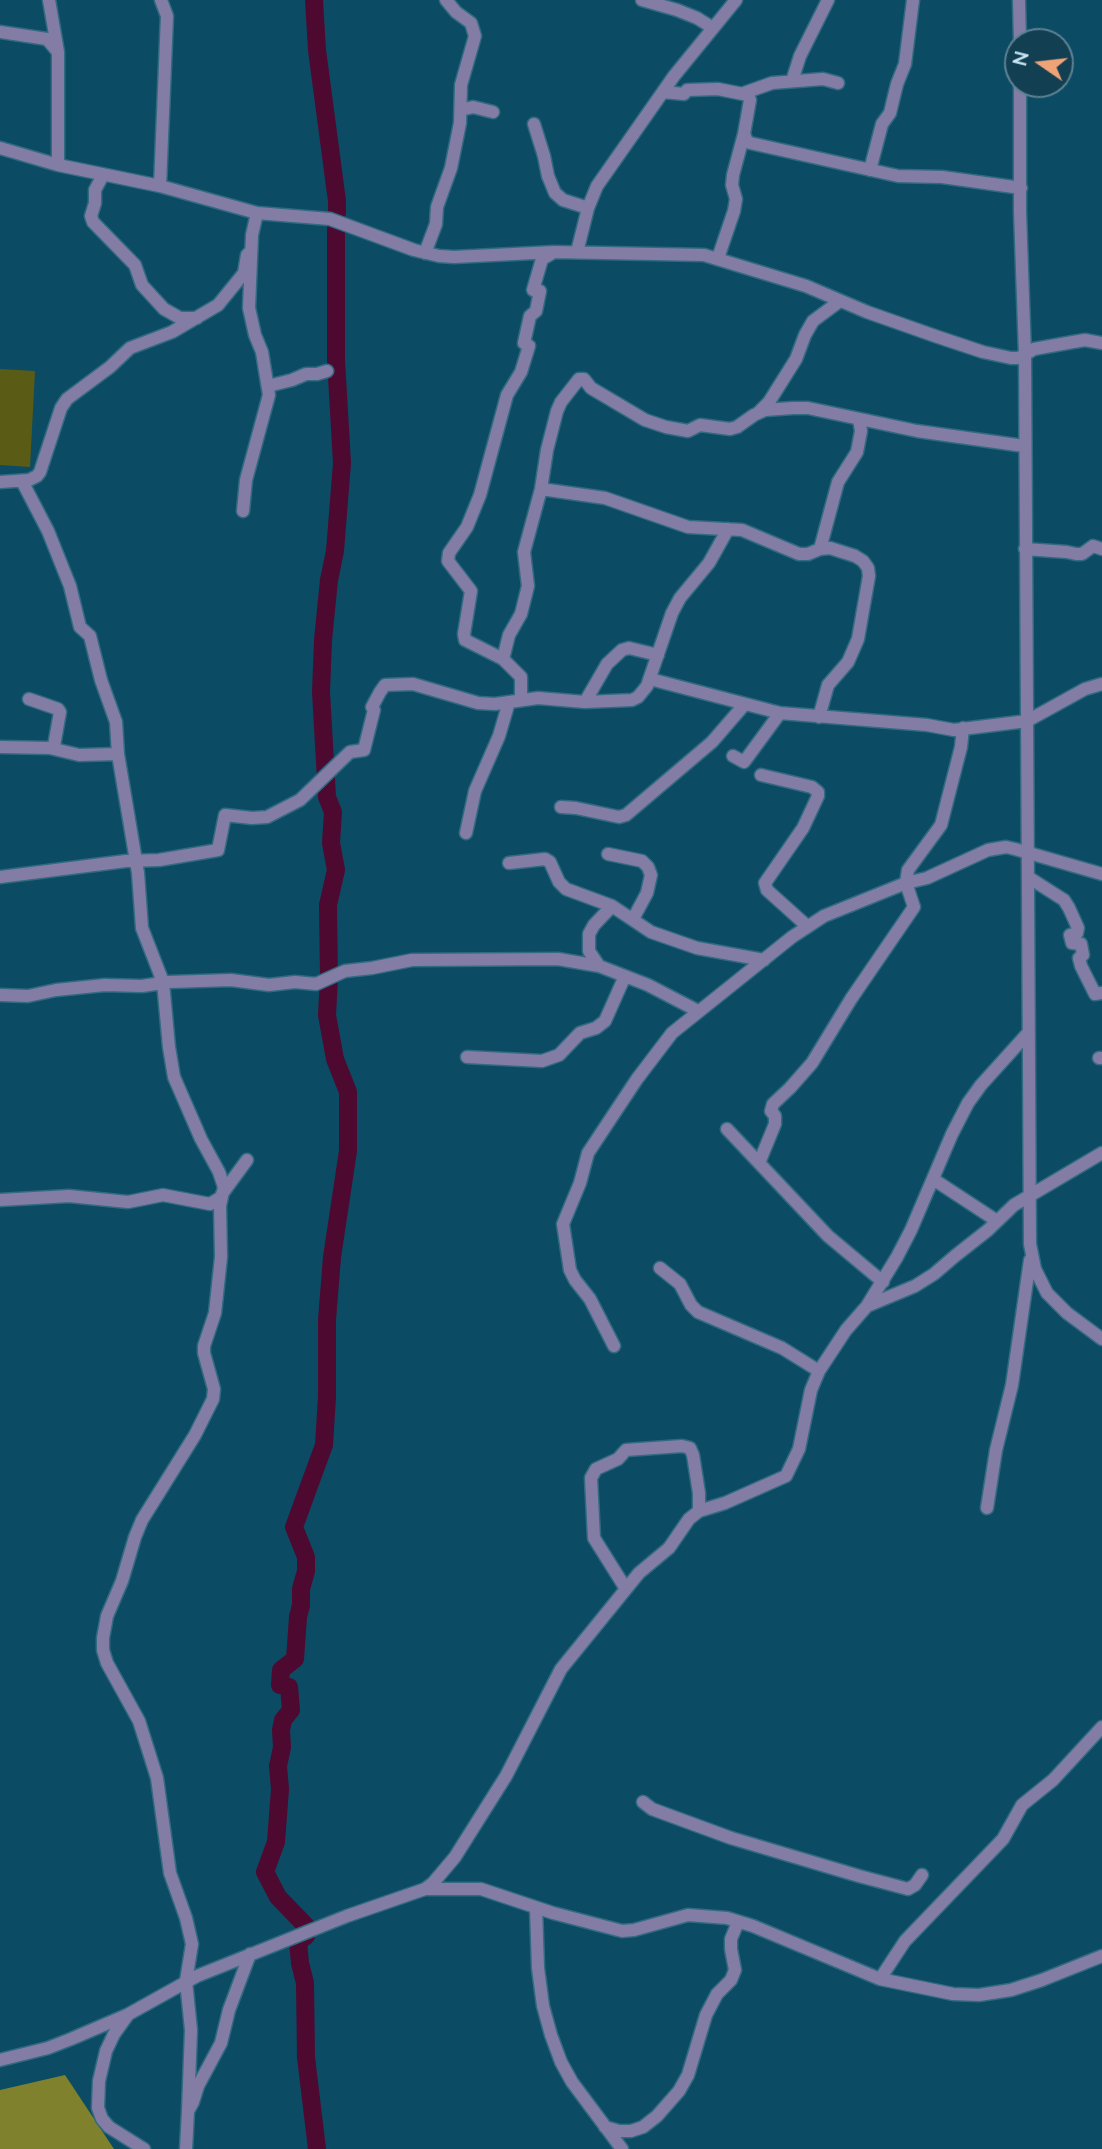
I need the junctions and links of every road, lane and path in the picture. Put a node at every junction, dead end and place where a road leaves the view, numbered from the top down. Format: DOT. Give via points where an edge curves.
graph roads {
  1 [pos="49,0"];
  2 [pos="161,0"];
  3 [pos="446,0"];
  4 [pos="642,0"];
  5 [pos="736,0"];
  6 [pos="828,0"];
  7 [pos="913,0"];
  8 [pos="1019,0"];
  9 [pos="713,27"];
  10 [pos="1020,28"];
  11 [pos="0,32"];
  12 [pos="58,52"];
  13 [pos="792,81"];
  14 [pos="838,83"];
  15 [pos="663,93"];
  16 [pos="744,93"];
  17 [pos="1020,98"];
  18 [pos="460,110"];
  19 [pos="493,112"];
  20 [pos="534,124"];
  21 [pos="744,134"];
  22 [pos="0,148"];
  23 [pos="58,165"];
  24 [pos="870,170"];
  25 [pos="103,175"];
  26 [pos="160,186"];
  27 [pos="1021,188"];
  28 [pos="588,208"];
  29 [pos="257,213"];
  30 [pos="251,251"];
  31 [pos="554,252"];
  32 [pos="577,252"];
  33 [pos="425,253"];
  34 [pos="718,258"];
  35 [pos="840,300"];
  36 [pos="198,318"];
  37 [pos="1102,343"];
  38 [pos="1025,355"];
  39 [pos="327,371"];
  40 [pos="268,386"];
  41 [pos="759,412"];
  42 [pos="859,419"];
  43 [pos="879,423"];
  44 [pos="1024,446"];
  45 [pos="857,452"];
  46 [pos="22,481"];
  47 [pos="0,482"];
  48 [pos="541,489"];
  49 [pos="243,511"];
  50 [pos="727,529"];
  51 [pos="820,549"];
  52 [pos="1025,549"];
  53 [pos="1102,549"];
  54 [pos="658,655"];
  55 [pos="503,659"];
  56 [pos="650,679"];
  57 [pos="1102,684"];
  58 [pos="29,699"];
  59 [pos="515,701"];
  60 [pos="585,702"];
  61 [pos="744,705"];
  62 [pos="780,713"];
  63 [pos="819,717"];
  64 [pos="1027,721"];
  65 [pos="963,728"];
  66 [pos="0,747"];
  67 [pos="50,748"];
  68 [pos="118,754"];
  69 [pos="733,756"];
  70 [pos="761,775"];
  71 [pos="561,807"];
  72 [pos="466,833"];
  73 [pos="1028,852"];
  74 [pos="608,854"];
  75 [pos="136,861"];
  76 [pos="509,863"];
  77 [pos="1102,874"];
  78 [pos="0,877"];
  79 [pos="1028,877"];
  80 [pos="906,883"];
  81 [pos="612,906"];
  82 [pos="633,919"];
  83 [pos="807,926"];
  84 [pos="764,960"];
  85 [pos="600,966"];
  86 [pos="625,976"];
  87 [pos="163,982"];
  88 [pos="1102,993"];
  89 [pos="0,995"];
  90 [pos="698,1011"];
  91 [pos="1028,1033"];
  92 [pos="467,1057"];
  93 [pos="727,1129"];
  94 [pos="1102,1153"];
  95 [pos="247,1160"];
  96 [pos="758,1163"];
  97 [pos="933,1179"];
  98 [pos="221,1196"];
  99 [pos="1028,1197"];
  100 [pos="0,1200"];
  101 [pos="997,1221"];
  102 [pos="1031,1255"];
  103 [pos="660,1268"];
  104 [pos="883,1282"];
  105 [pos="867,1306"];
  106 [pos="1102,1339"];
  107 [pos="614,1346"];
  108 [pos="819,1371"];
  109 [pos="987,1508"];
  110 [pos="699,1511"];
  111 [pos="626,1589"];
  112 [pos="1102,1727"];
  113 [pos="643,1802"];
  114 [pos="922,1875"];
  115 [pos="425,1889"];
  116 [pos="536,1908"];
  117 [pos="738,1922"];
  118 [pos="250,1954"];
  119 [pos="1102,1956"];
  120 [pos="880,1979"];
  121 [pos="186,1981"];
  122 [pos="127,2015"];
  123 [pos="0,2060"];
  124 [pos="188,2111"];
  125 [pos="605,2127"];
  126 [pos="144,2149"];
  127 [pos="186,2149"];
  128 [pos="622,2149"];
  1 -- 12 [label="street"];
  2 -- 26 [label="street" via="167,16"];
  3 -- 18 [label="street" via="471,23 475,36 461,86"];
  4 -- 9 [label="street"];
  5 -- 9 [label="street"];
  6 -- 13 [label="street"];
  7 -- 24 [label="street" via="905,64"];
  8 -- 10 [label="street"];
  9 -- 15 [label="street"];
  11 -- 12 [label="street" via="47,39"];
  12 -- 23 [label="street"];
  13 -- 14 [label="street"];
  13 -- 16 [label="street"];
  15 -- 16 [label="street" via="718,89"];
  15 -- 28 [label="street" via="597,186"];
  16 -- 21 [label="street" via="750,100"];
  17 -- 27 [label="street"];
  18 -- 19 [label="street" via="473,107"];
  18 -- 33 [label="street" via="451,168"];
  20 -- 28 [label="street" via="555,193"];
  21 -- 24 [label="street" via="750,144"];
  21 -- 34 [label="street" via="733,175 734,211"];
  22 -- 23 [label="street"];
  23 -- 25 [label="street"];
  24 -- 27 [label="street"];
  25 -- 26 [label="street"];
  25 -- 36 [label="street" via="95,190 93,222 135,265 142,285 164,309 180,318"];
  26 -- 29 [label="street"];
  27 -- 38 [label="street"];
  28 -- 32 [label="street"];
  29 -- 30 [label="street"];
  29 -- 33 [label="street" via="330,219"];
  30 -- 36 [label="street" via="232,290"];
  30 -- 40 [label="street" via="249,308"];
  31 -- 32 [label="street"];
  31 -- 33 [label="street" via="454,257"];
  31 -- 55 [label="street" via="542,259 533,290 540,291 536,311 530,316 524,343 529,346 521,372 507,395 480,495 448,561 471,591 465,640"];
  32 -- 34 [label="street"];
  34 -- 35 [label="street"];
  35 -- 38 [label="street" via="983,352 1016,359"];
  35 -- 41 [label="street" via="808,328 796,359"];
  36 -- 46 [label="street" via="130,348 67,400 40,472"];
  37 -- 38 [label="street" via="1085,340 1034,349"];
  38 -- 44 [label="street"];
  39 -- 40 [label="street"];
  40 -- 49 [label="street"];
  41 -- 42 [label="street" via="801,408"];
  41 -- 48 [label="street" via="737,428 700,425 688,431 666,427 645,420 579,379 557,411"];
  42 -- 43 [label="street"];
  42 -- 45 [label="street"];
  43 -- 44 [label="street"];
  43 -- 45 [label="street"];
  44 -- 52 [label="street"];
  45 -- 51 [label="street" via="838,482"];
  46 -- 47 [label="street"];
  46 -- 68 [label="street" via="70,586 80,627 90,636 117,727"];
  48 -- 50 [label="street" via="605,498 688,527"];
  48 -- 55 [label="street" via="524,552 528,586"];
  50 -- 51 [label="street" via="756,535 799,554"];
  50 -- 54 [label="street" via="709,563 680,598"];
  51 -- 63 [label="street" via="855,556 868,568 869,576 854,651 828,685"];
  52 -- 53 [label="street" via="1076,555 1093,546"];
  52 -- 64 [label="street"];
  54 -- 56 [label="street"];
  54 -- 60 [label="street" via="622,650 607,664"];
  55 -- 59 [label="street" via="521,677"];
  56 -- 60 [label="street" via="632,700"];
  56 -- 61 [label="street"];
  57 -- 64 [label="street"];
  58 -- 67 [label="street" via="60,712 56,743"];
  59 -- 60 [label="street"];
  59 -- 72 [label="street" via="475,791"];
  59 -- 75 [label="street" via="478,703 413,684 386,685 372,707 364,750 350,752 300,800 267,817 225,815 218,850"];
  61 -- 62 [label="street"];
  61 -- 71 [label="street" via="712,742 625,815"];
  62 -- 63 [label="street"];
  62 -- 69 [label="street" via="744,762"];
  63 -- 65 [label="street"];
  64 -- 65 [label="street"];
  64 -- 73 [label="street"];
  65 -- 80 [label="street" via="942,825 908,870"];
  66 -- 67 [label="street"];
  67 -- 68 [label="street" via="79,755"];
  68 -- 75 [label="street"];
  70 -- 83 [label="street" via="818,792 803,828 765,883"];
  73 -- 77 [label="street"];
  73 -- 79 [label="street"];
  73 -- 80 [label="street" via="1006,847 988,850"];
  74 -- 82 [label="street" via="642,861 648,867 647,893"];
  75 -- 78 [label="street"];
  75 -- 87 [label="street" via="142,928"];
  76 -- 81 [label="street" via="545,859 566,889"];
  79 -- 88 [label="street" via="1064,900 1078,928 1070,935 1072,943 1081,944 1081,966 1095,994"];
  79 -- 91 [label="street"];
  80 -- 83 [label="street"];
  80 -- 96 [label="street" via="912,913 811,1063 772,1104 775,1124"];
  81 -- 82 [label="street"];
  81 -- 85 [label="street" via="589,934 589,951"];
  82 -- 84 [label="street" via="665,938"];
  83 -- 84 [label="street"];
  84 -- 90 [label="street"];
  85 -- 86 [label="street"];
  85 -- 87 [label="street" via="558,959 412,960 345,971 316,984"];
  86 -- 90 [label="street"];
  86 -- 92 [label="street" via="604,1021 580,1033 559,1055 542,1061"];
  87 -- 89 [label="street"];
  87 -- 98 [label="street" via="174,1077 219,1172"];
  90 -- 107 [label="street" via="667,1039 588,1153 563,1224 570,1270"];
  91 -- 97 [label="street" via="968,1103"];
  91 -- 99 [label="street"];
  93 -- 96 [label="street"];
  94 -- 99 [label="street"];
  95 -- 98 [label="street"];
  96 -- 104 [label="street" via="828,1236"];
  97 -- 101 [label="street"];
  97 -- 104 [label="street"];
  98 -- 100 [label="street" via="210,1204 163,1195 128,1202 69,1196"];
  98 -- 121 [label="street" via="215,1313 204,1346 213,1399 142,1520 103,1638 107,1663 139,1721 157,1778 170,1873 192,1944"];
  99 -- 101 [label="street"];
  99 -- 102 [label="street"];
  101 -- 105 [label="street" via="934,1274"];
  102 -- 106 [label="street" via="1047,1293"];
  102 -- 109 [label="street"];
  103 -- 108 [label="street" via="680,1284 698,1312 782,1348"];
  104 -- 105 [label="street"];
  105 -- 108 [label="street"];
  108 -- 110 [label="street" via="799,1449 786,1476"];
  110 -- 111 [label="street"];
  110 -- 111 [label="street" via="690,1448 626,1450 596,1469 591,1478 594,1538"];
  111 -- 115 [label="street" via="566,1663 476,1824 442,1874"];
  112 -- 120 [label="street" via="1053,1780 1022,1805 1003,1839 912,1933"];
  113 -- 114 [label="street" via="731,1838 908,1889"];
  115 -- 116 [label="street" via="481,1889"];
  115 -- 118 [label="street"];
  116 -- 117 [label="street" via="622,1931 688,1915"];
  116 -- 125 [label="street" via="538,1968 551,2035 572,2082"];
  117 -- 120 [label="street"];
  117 -- 125 [label="street" via="731,1939 735,1970 706,2015 679,2091 643,2127 631,2131"];
  118 -- 121 [label="street"];
  118 -- 124 [label="street" via="222,2043"];
  119 -- 120 [label="street" via="997,1993 953,1994"];
  121 -- 122 [label="street"];
  121 -- 124 [label="street" via="191,2030"];
  122 -- 123 [label="street" via="48,2048"];
  122 -- 126 [label="street" via="106,2050 98,2108 109,2127"];
  124 -- 127 [label="street"];
  125 -- 128 [label="street"];
}
